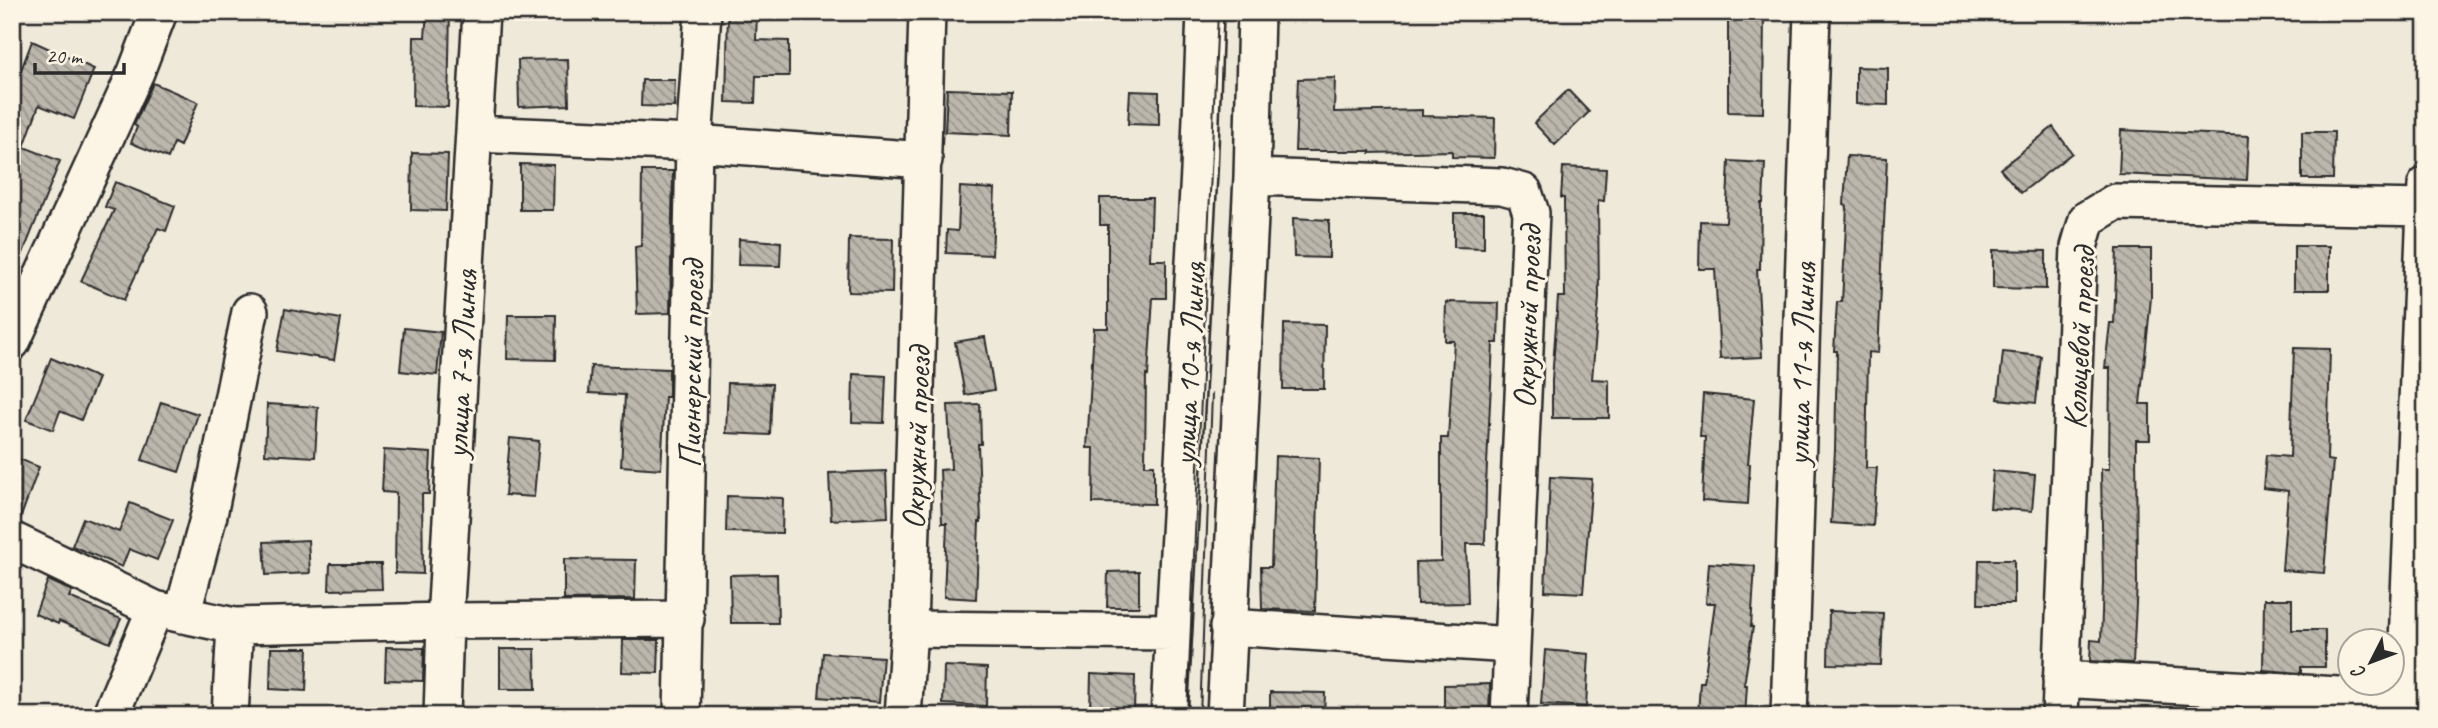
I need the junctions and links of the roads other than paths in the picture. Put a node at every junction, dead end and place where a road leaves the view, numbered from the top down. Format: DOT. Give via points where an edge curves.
graph roads {
  1 [pos="159,12"];
  2 [pos="481,12"];
  3 [pos="702,12"];
  4 [pos="927,12"];
  5 [pos="1205,12"];
  6 [pos="1256,12"];
  7 [pos="1812,12"];
  8 [pos="474,134"];
  9 [pos="694,143"];
  10 [pos="924,160"];
  11 [pos="1252,177"];
  12 [pos="2426,185"];
  13 [pos="2425,208"];
  14 [pos="250,312"];
  15 [pos="12,342"];
  16 [pos="12,540"];
  17 [pos="169,612"];
  18 [pos="686,619"];
  19 [pos="444,621"];
  20 [pos="235,626"];
  21 [pos="1227,627"];
  22 [pos="909,629"];
  23 [pos="1173,632"];
  24 [pos="1512,645"];
  25 [pos="2062,679"];
  26 [pos="2412,705"];
  27 [pos="110,716"];
  28 [pos="230,716"];
  29 [pos="442,716"];
  30 [pos="682,716"];
  31 [pos="903,716"];
  32 [pos="1169,716"];
  33 [pos="1225,716"];
  34 [pos="1509,716"];
  35 [pos="1789,716"];
  36 [pos="2060,716"];
  1 -- 15 [label="lane"];
  2 -- 8 [label="lane, улица 7-я Линия"];
  3 -- 9 [label="lane, Пионерский проезд"];
  4 -- 10 [label="lane, Окружной проезд"];
  5 -- 23 [label="lane, улица 10-я Линия"];
  6 -- 11 [label="lane, улица 10-я Линия"];
  7 -- 35 [label="lane, улица 11-я Линия"];
  8 -- 9 [label="lane"];
  8 -- 19 [label="lane, улица 7-я Линия"];
  9 -- 10 [label="lane"];
  9 -- 18 [label="lane, Пионерский проезд"];
  10 -- 22 [label="lane, Окружной проезд"];
  11 -- 21 [label="lane, улица 10-я Линия"];
  11 -- 24 [label="lane, Окружной проезд" via="1502,186 1524,192 1531,213"];
  12 -- 13 [label="lane"];
  13 -- 25 [label="lane, Кольцевой проезд" via="2115,202 2087,219 2079,247"];
  13 -- 26 [label="lane"];
  14 -- 17 [label="lane" via="209,515"];
  16 -- 17 [label="lane"];
  17 -- 20 [label="lane"];
  17 -- 27 [label="lane"];
  18 -- 19 [label="lane"];
  18 -- 30 [label="lane, Пионерский проезд"];
  19 -- 20 [label="lane"];
  19 -- 29 [label="lane, улица 7-я Линия"];
  20 -- 28 [label="lane"];
  21 -- 24 [label="lane"];
  21 -- 33 [label="lane, улица 10-я Линия"];
  22 -- 23 [label="lane"];
  22 -- 31 [label="lane, Окружной проезд"];
  23 -- 32 [label="lane, улица 10-я Линия"];
  24 -- 34 [label="lane, Окружной проезд"];
  25 -- 26 [label="lane"];
  25 -- 36 [label="lane, Кольцевой проезд"];
}
